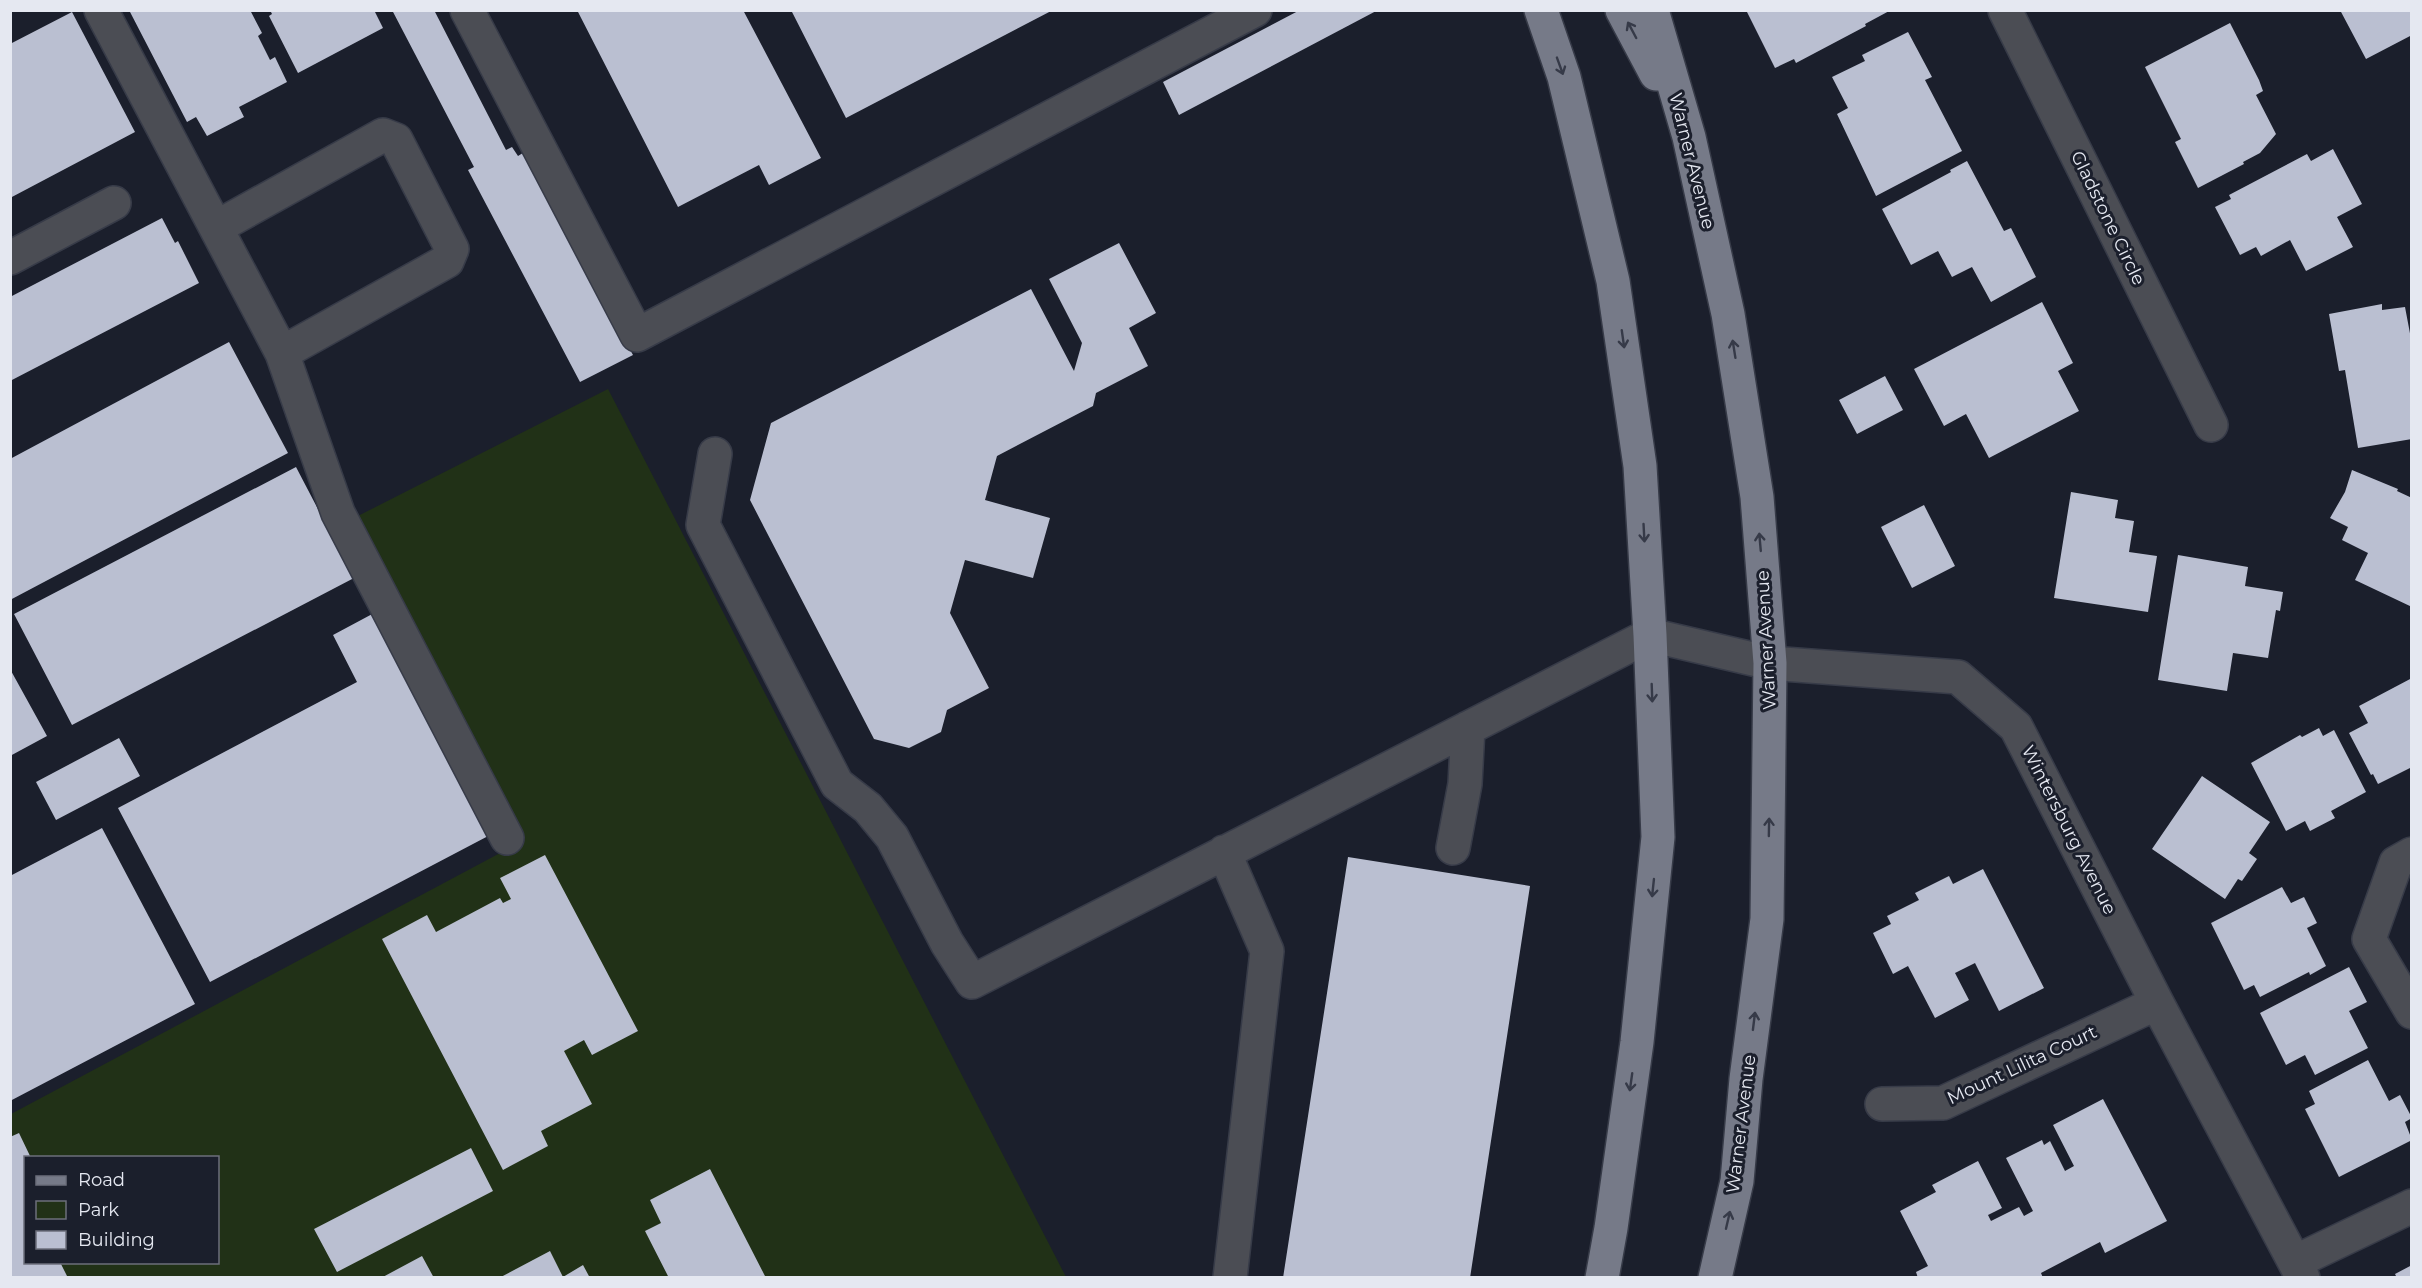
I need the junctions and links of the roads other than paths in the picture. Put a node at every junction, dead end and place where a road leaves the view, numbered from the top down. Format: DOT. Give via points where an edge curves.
graph roads {
  1 [pos="101,10"];
  2 [pos="467,10"];
  3 [pos="1255,10"];
  4 [pos="1541,10"];
  5 [pos="1622,10"];
  6 [pos="1652,10"];
  7 [pos="2005,10"];
  8 [pos="1689,137"];
  9 [pos="114,203"];
  10 [pos="217,227"];
  11 [pos="10,258"];
  12 [pos="282,353"];
  13 [pos="2211,425"];
  14 [pos="715,454"];
  15 [pos="1650,635"];
  16 [pos="1770,663"];
  17 [pos="1468,728"];
  18 [pos="507,838"];
  19 [pos="1453,848"];
  20 [pos="1224,852"];
  21 [pos="2412,854"];
  22 [pos="2157,1003"];
  23 [pos="2412,1012"];
  24 [pos="1882,1104"];
  25 [pos="2412,1206"];
  26 [pos="2299,1270"];
  27 [pos="1230,1278"];
  28 [pos="1602,1278"];
  29 [pos="1715,1278"];
  1 -- 10 [label="street"];
  2 -- 3 [label="street" via="637,335"];
  4 -- 15 [label="main road, one-way" via="1564,77 1615,292 1640,466"];
  8 -- 5 [label="main road, one-way"];
  6 -- 8 [label="main road, Warner Avenue"];
  7 -- 13 [label="street, Gladstone Circle"];
  16 -- 8 [label="main road, Warner Avenue, one-way" via="1756,496 1743,405 1728,314"];
  9 -- 11 [label="street"];
  10 -- 12 [label="street"];
  10 -- 12 [label="street" via="383,135 396,140 427,199 452,249 447,261"];
  12 -- 18 [label="street" via="338,513"];
  14 -- 20 [label="street" via="703,525 837,784 868,808 892,837 947,943 972,982"];
  15 -- 16 [label="street, Wintersburg Avenue"];
  15 -- 17 [label="street"];
  15 -- 28 [label="main road, one-way" via="1658,837 1637,1042"];
  16 -- 22 [label="street, Wintersburg Avenue" via="1958,677 2016,727"];
  29 -- 16 [label="main road, Warner Avenue, one-way" via="1737,1181 1767,919"];
  17 -- 19 [label="street" via="1465,784"];
  17 -- 20 [label="street"];
  20 -- 27 [label="street" via="1267,951"];
  21 -- 23 [label="street" via="2396,863 2369,939"];
  22 -- 24 [label="street, Mount Lilita Court" via="1943,1102"];
  22 -- 26 [label="street, Wintersburg Avenue"];
  25 -- 26 [label="street"];
}
